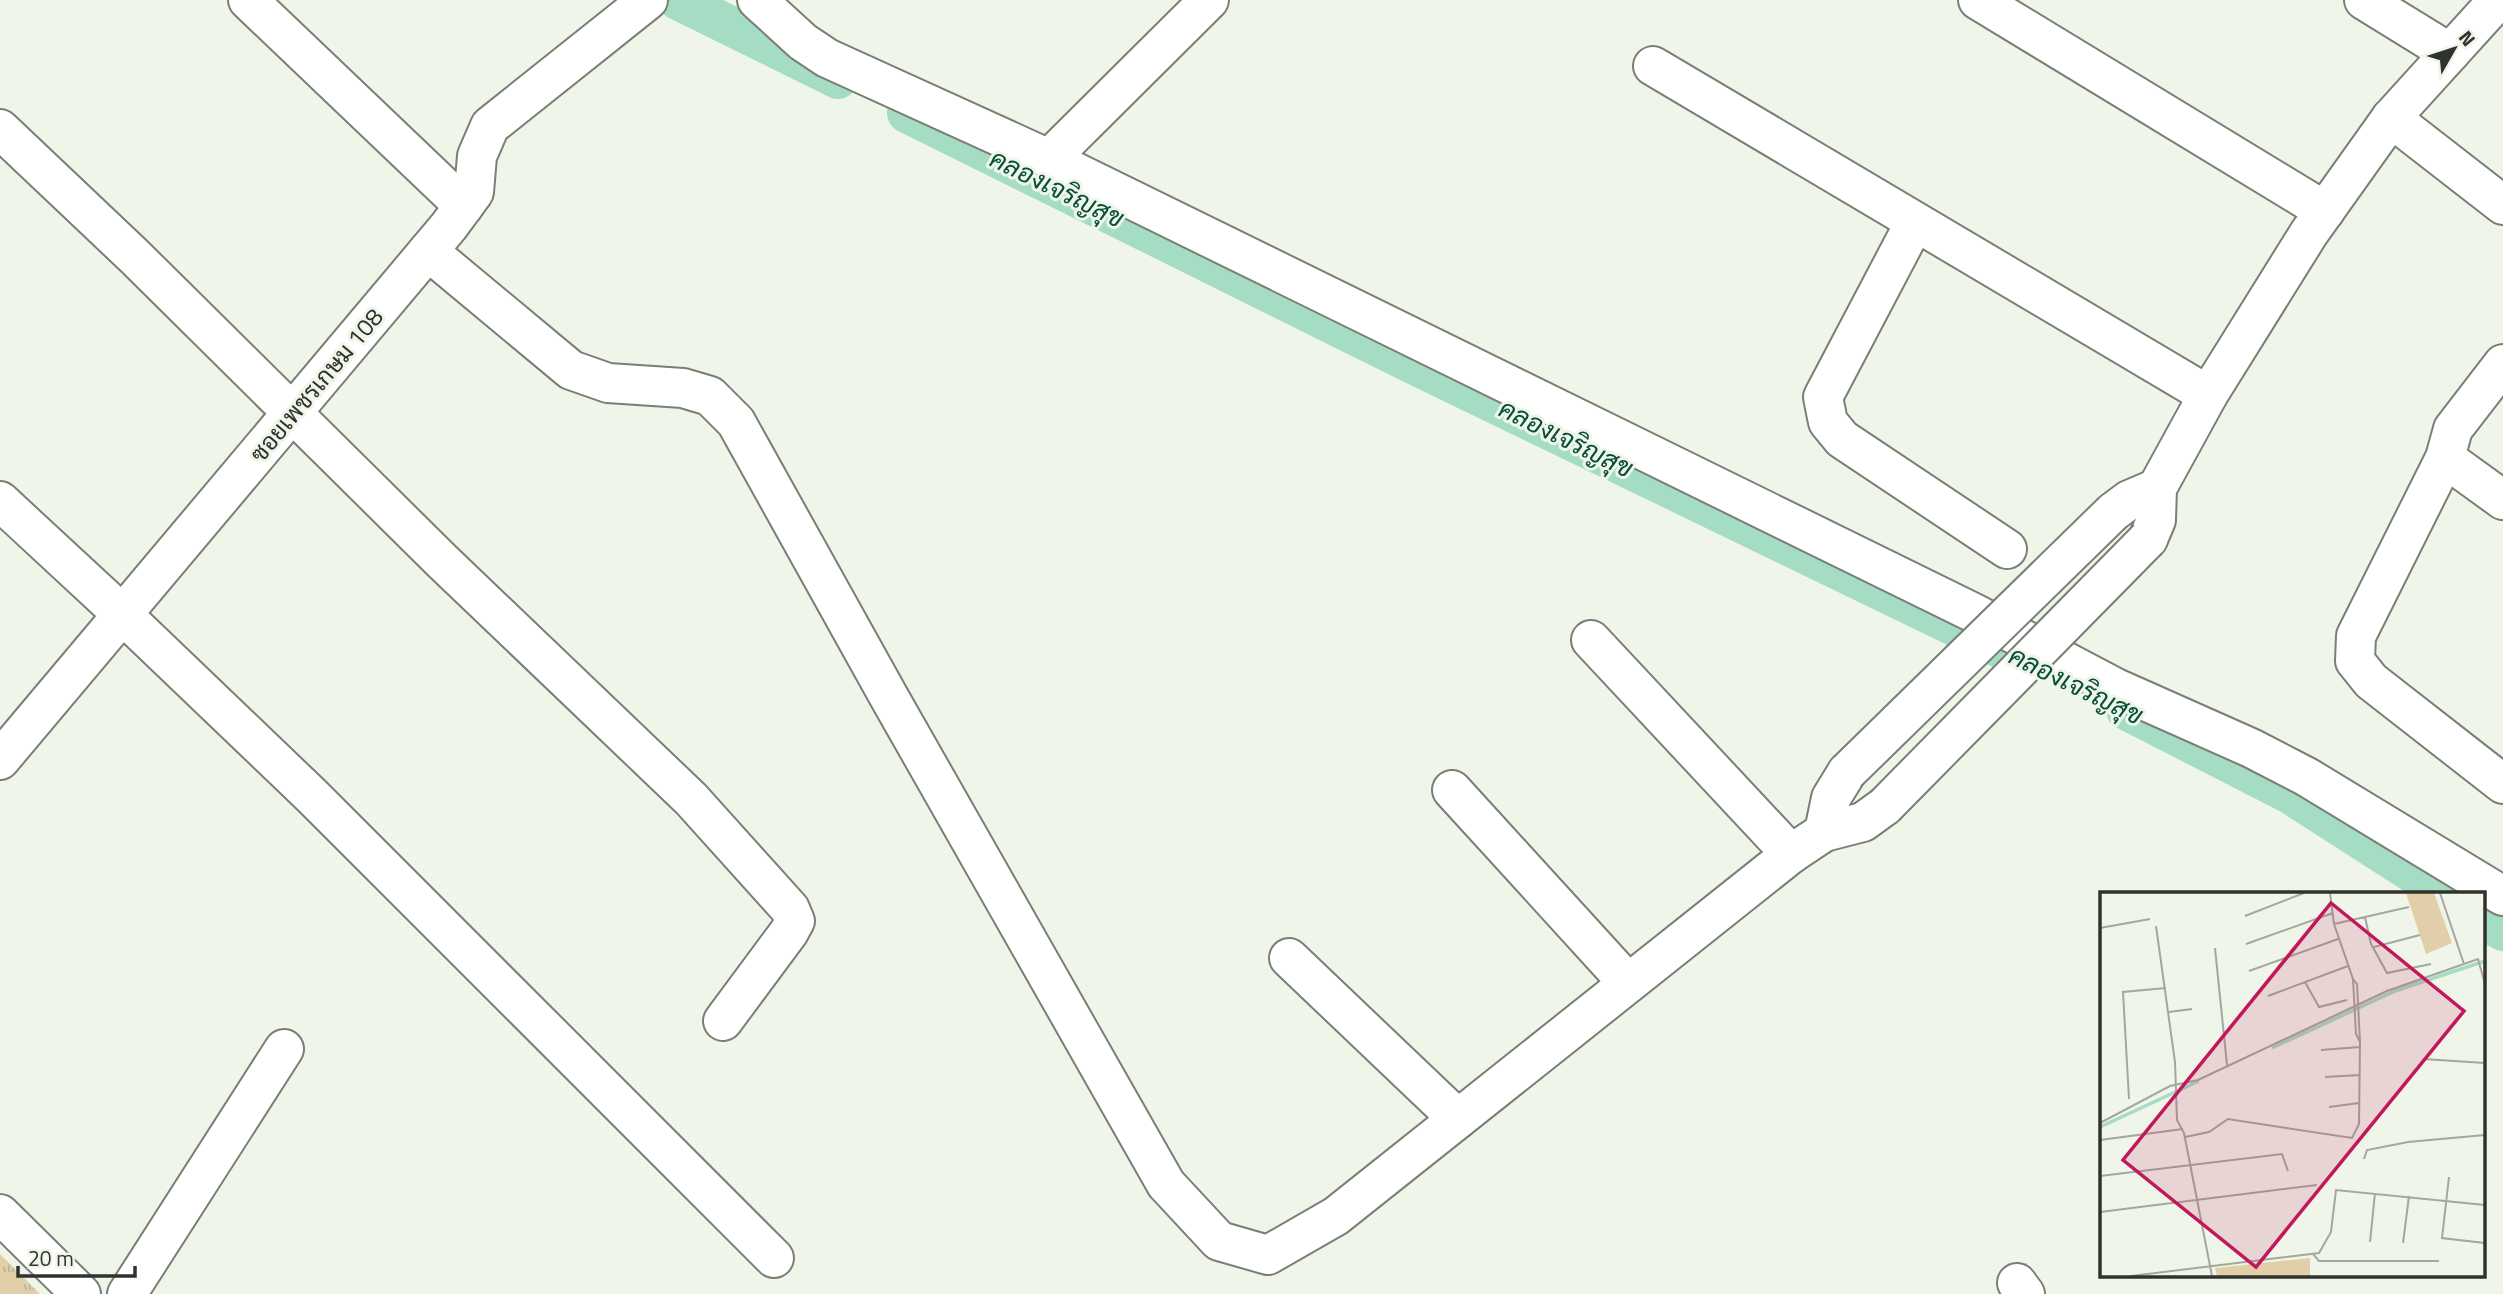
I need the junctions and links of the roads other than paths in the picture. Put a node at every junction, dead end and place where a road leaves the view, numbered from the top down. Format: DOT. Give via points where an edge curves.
graph roads {
  1 [pos="248,0"];
  2 [pos="757,0"];
  3 [pos="1209,0"];
  4 [pos="1978,0"];
  5 [pos="2364,0"];
  6 [pos="2498,0"];
  7 [pos="636,9"];
  8 [pos="2450,53"];
  9 [pos="1653,66"];
  10 [pos="2391,118"];
  11 [pos="0,130"];
  12 [pos="1049,159"];
  13 [pos="2503,205"];
  14 [pos="464,206"];
  15 [pos="2325,211"];
  16 [pos="1915,222"];
  17 [pos="428,251"];
  18 [pos="2503,364"];
  19 [pos="2208,396"];
  20 [pos="292,413"];
  21 [pos="2445,457"];
  22 [pos="2157,488"];
  23 [pos="2503,500"];
  24 [pos="0,501"];
  25 [pos="2007,549"];
  26 [pos="122,614"];
  27 [pos="1591,640"];
  28 [pos="0,760"];
  29 [pos="2503,784"];
  30 [pos="1451,790"];
  31 [pos="1824,832"];
  32 [pos="1791,853"];
  33 [pos="2503,896"];
  34 [pos="1289,958"];
  35 [pos="1628,983"];
  36 [pos="723,1021"];
  37 [pos="285,1049"];
  38 [pos="1458,1119"];
  39 [pos="0,1214"];
  40 [pos="774,1258"];
  41 [pos="81,1294"];
  42 [pos="127,1294"];
  1 -- 14 [label="street"];
  2 -- 12 [label="street" via="827,58"];
  3 -- 12 [label="street"];
  4 -- 15 [label="street"];
  5 -- 8 [label="street"];
  6 -- 8 [label="street"];
  7 -- 14 [label="street, ซอยเพชรเกษม 108" via="490,126 477,156 474,192"];
  8 -- 10 [label="street"];
  9 -- 16 [label="street"];
  10 -- 13 [label="street"];
  10 -- 15 [label="street"];
  11 -- 20 [label="street"];
  12 -- 33 [label="street" via="1974,613 2116,688 2251,748"];
  14 -- 17 [label="street, ซอยเพชรเกษม 108"];
  15 -- 19 [label="street"];
  16 -- 19 [label="street"];
  16 -- 25 [label="street" via="1823,397 1828,422 1842,439"];
  17 -- 20 [label="street, ซอยเพชรเกษม 108"];
  17 -- 38 [label="street" via="571,370 608,383 683,388 710,396 736,422 1166,1184 1219,1241 1268,1255 1336,1216"];
  18 -- 21 [label="street" via="2453,429"];
  19 -- 22 [label="street"];
  20 -- 26 [label="street, ซอยเพชรเกษม 108"];
  20 -- 36 [label="street" via="691,799 790,909 796,920 789,932"];
  21 -- 23 [label="street"];
  21 -- 29 [label="street" via="2356,636 2355,661 2371,681"];
  22 -- 31 [label="street, bridge" via="2113,512 1847,772 1831,798"];
  22 -- 31 [label="street, bridge" via="2157,520 2148,539 1885,806 1863,822"];
  24 -- 26 [label="street"];
  26 -- 28 [label="street, ซอยเพชรเกษม 108"];
  26 -- 40 [label="street" via="311,795"];
  27 -- 32 [label="street"];
  30 -- 35 [label="street"];
  31 -- 32 [label="street"];
  32 -- 35 [label="street"];
  34 -- 38 [label="street"];
  35 -- 38 [label="street"];
  37 -- 42 [label="street"];
  39 -- 41 [label="street"];
}
